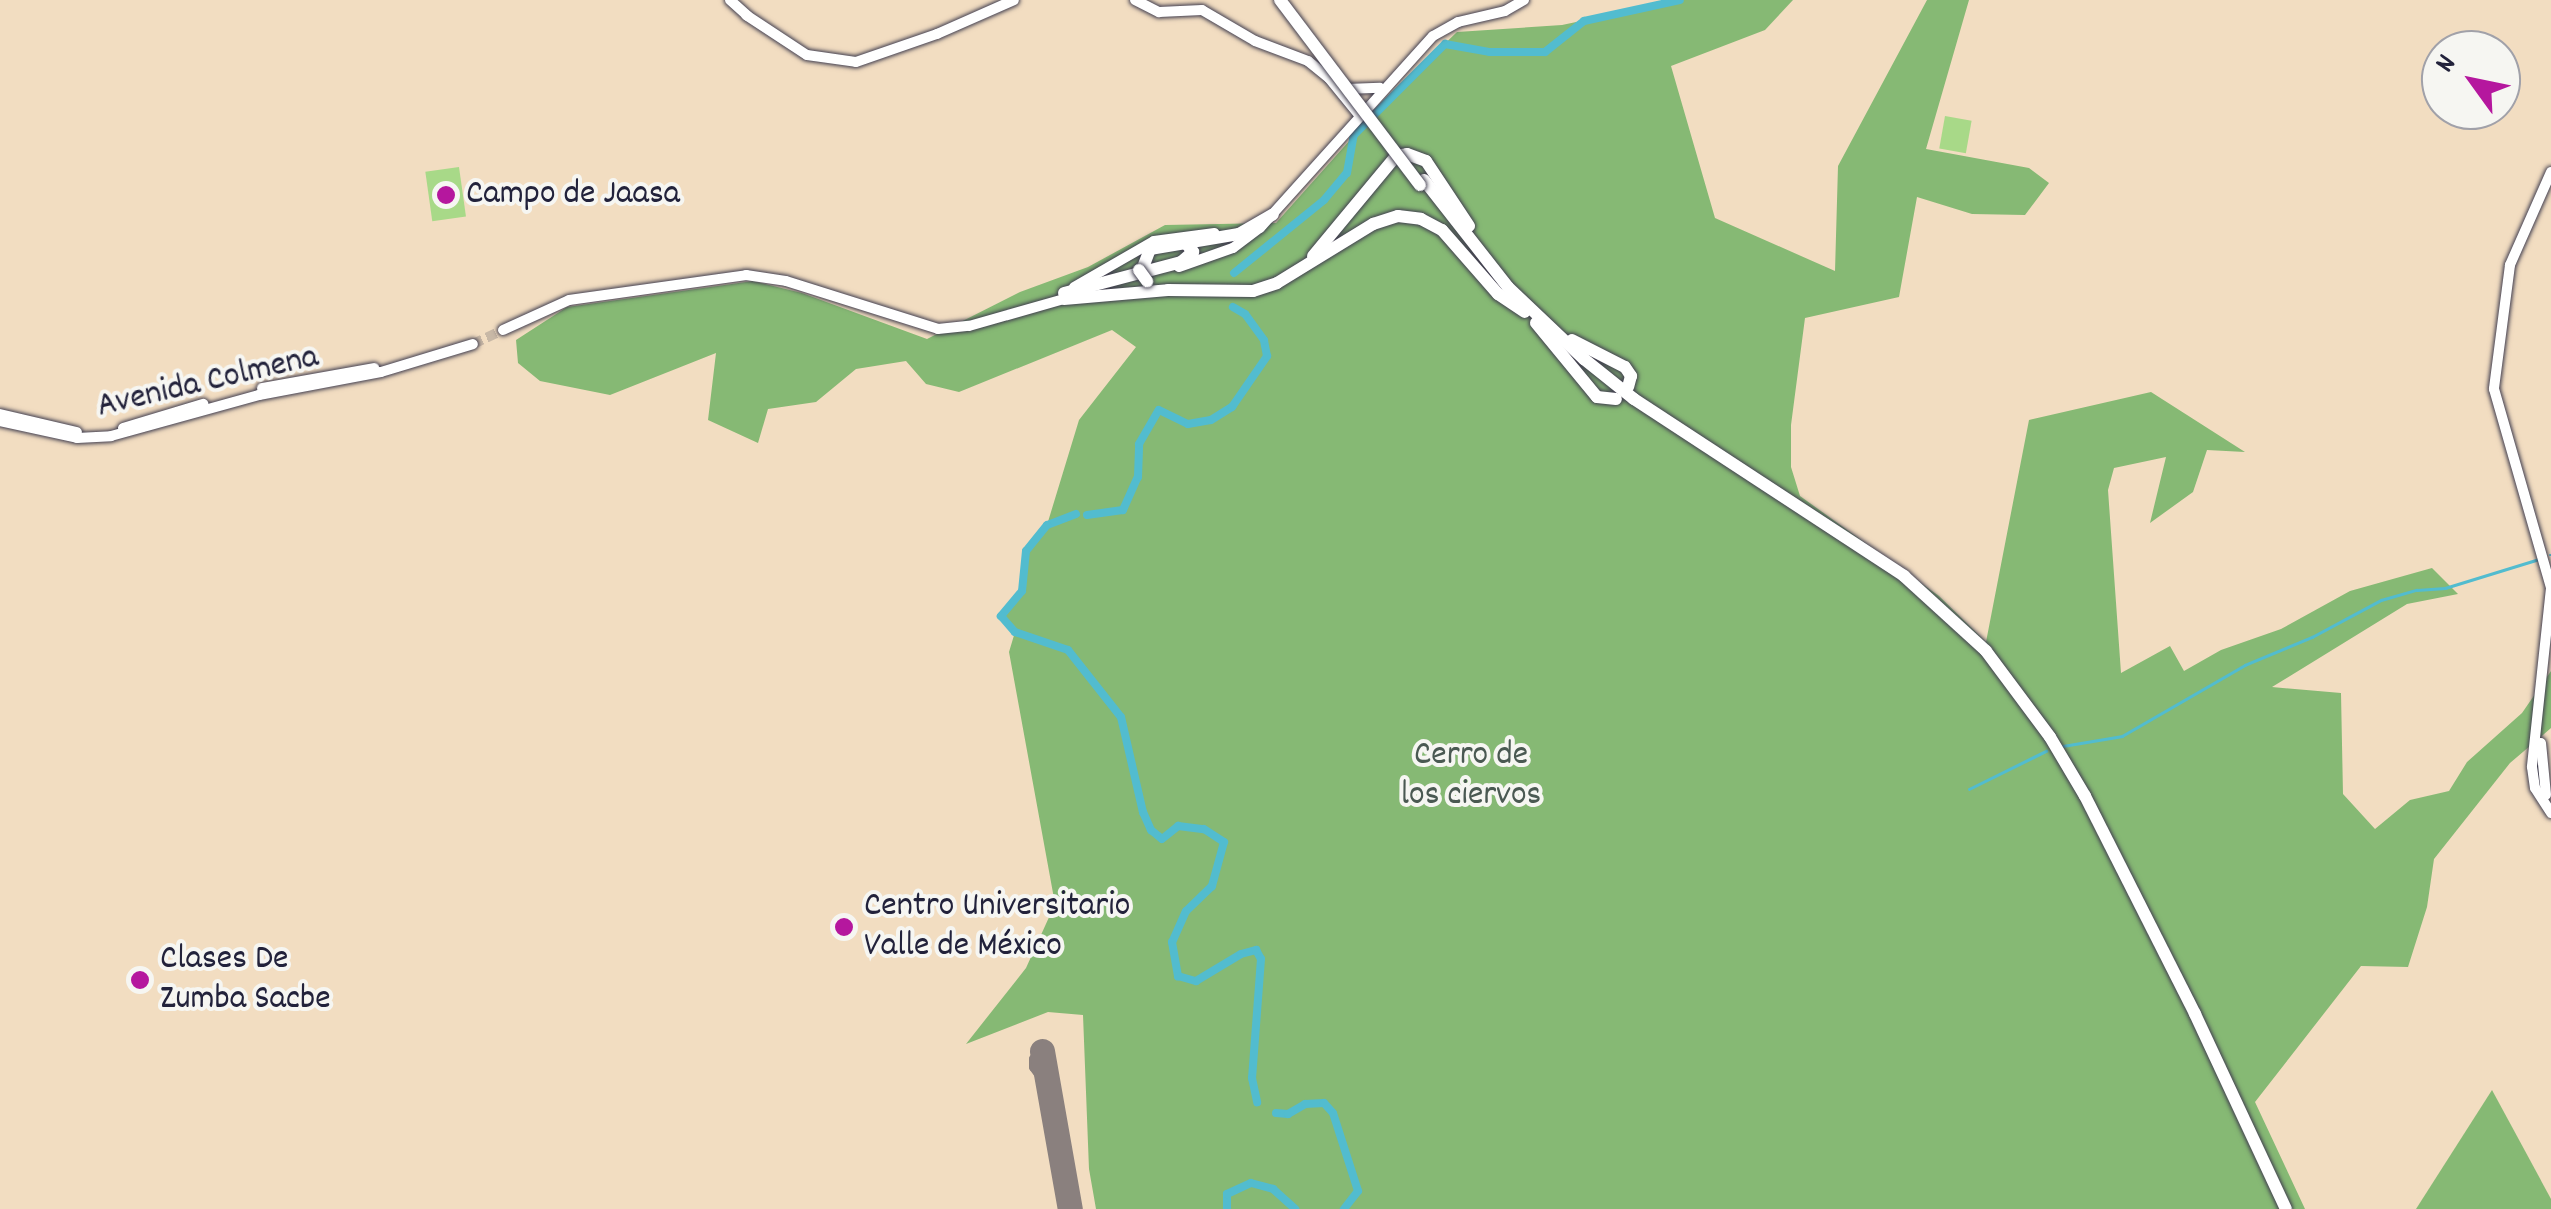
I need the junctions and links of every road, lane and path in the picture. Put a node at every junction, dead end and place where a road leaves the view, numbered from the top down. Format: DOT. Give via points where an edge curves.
graph roads {
  1 [pos="730,0"];
  2 [pos="1001,0"];
  3 [pos="1014,0"];
  4 [pos="1135,0"];
  5 [pos="1284,0"];
  6 [pos="1515,0"];
  7 [pos="1524,0"];
  8 [pos="850,59"];
  9 [pos="1334,84"];
  10 [pos="1383,88"];
  11 [pos="1359,115"];
  12 [pos="1346,133"];
  13 [pos="2551,172"];
  14 [pos="1422,182"];
  15 [pos="2551,182"];
  16 [pos="1273,214"];
  17 [pos="1184,242"];
  18 [pos="1146,245"];
  19 [pos="1144,275"];
  20 [pos="1508,287"];
  21 [pos="1168,290"];
  22 [pos="1064,296"];
  23 [pos="1533,317"];
  24 [pos="502,327"];
  25 [pos="472,342"];
  26 [pos="370,372"];
  27 [pos="1628,386"];
  28 [pos="1616,400"];
  29 [pos="0,418"];
  30 [pos="2551,571"];
  31 [pos="2551,634"];
  32 [pos="2551,804"];
  33 [pos="2551,813"];
  34 [pos="2283,1209"];
  1 -- 8 [label="main road" via="819,57"];
  2 -- 8 [label="main road"];
  3 -- 8 [label="main road" via="924,39"];
  4 -- 9 [label="main road" via="1159,12 1202,10 1308,61"];
  5 -- 14 [label="highway, bridge"];
  6 -- 10 [label="main road" via="1438,26"];
  7 -- 10 [label="main road" via="1441,30"];
  9 -- 10 [label="main road" via="1356,91"];
  9 -- 11 [label="main road"];
  10 -- 11 [label="main road"];
  10 -- 12 [label="main road" via="1382,100"];
  11 -- 12 [label="main road"];
  11 -- 18 [label="main road" via="1256,221"];
  12 -- 16 [label="main road"];
  13 -- 33 [label="main road" via="2510,265 2494,388 2551,588 2532,774"];
  14 -- 20 [label="highway"];
  14 -- 23 [label="highway"];
  15 -- 30 [label="main road" via="2518,259 2497,388"];
  16 -- 17 [label="highway" via="1250,231"];
  16 -- 22 [label="main road" via="1218,255"];
  17 -- 19 [label="highway" via="1150,249"];
  17 -- 22 [label="highway" via="1193,252 1181,262"];
  18 -- 19 [label="highway"];
  18 -- 22 [label="main road"];
  19 -- 20 [label="highway" via="1168,286 1234,288 1295,268 1316,254 1391,159 1407,154 1433,169"];
  19 -- 21 [label="highway"];
  20 -- 23 [label="highway"];
  21 -- 22 [label="highway"];
  21 -- 23 [label="highway" via="1253,290 1299,271 1373,224 1410,216 1442,230 1491,286"];
  22 -- 24 [label="main road" via="931,324 747,270 569,295"];
  23 -- 27 [label="highway" via="1625,367"];
  23 -- 28 [label="highway" via="1597,397"];
  23 -- 34 [label="highway" via="1631,402 1913,589 1978,650 2075,789"];
  23 -- 34 [label="highway" via="1634,399 1922,590 1986,651 2057,747 2195,1014"];
  25 -- 26 [label="main road"];
  26 -- 29 [label="main road, Avenida Colmena" via="333,373 92,433"];
  26 -- 29 [label="main road, Avenida Colmena" via="92,439"];
  31 -- 32 [label="main road" via="2540,760"];
}
